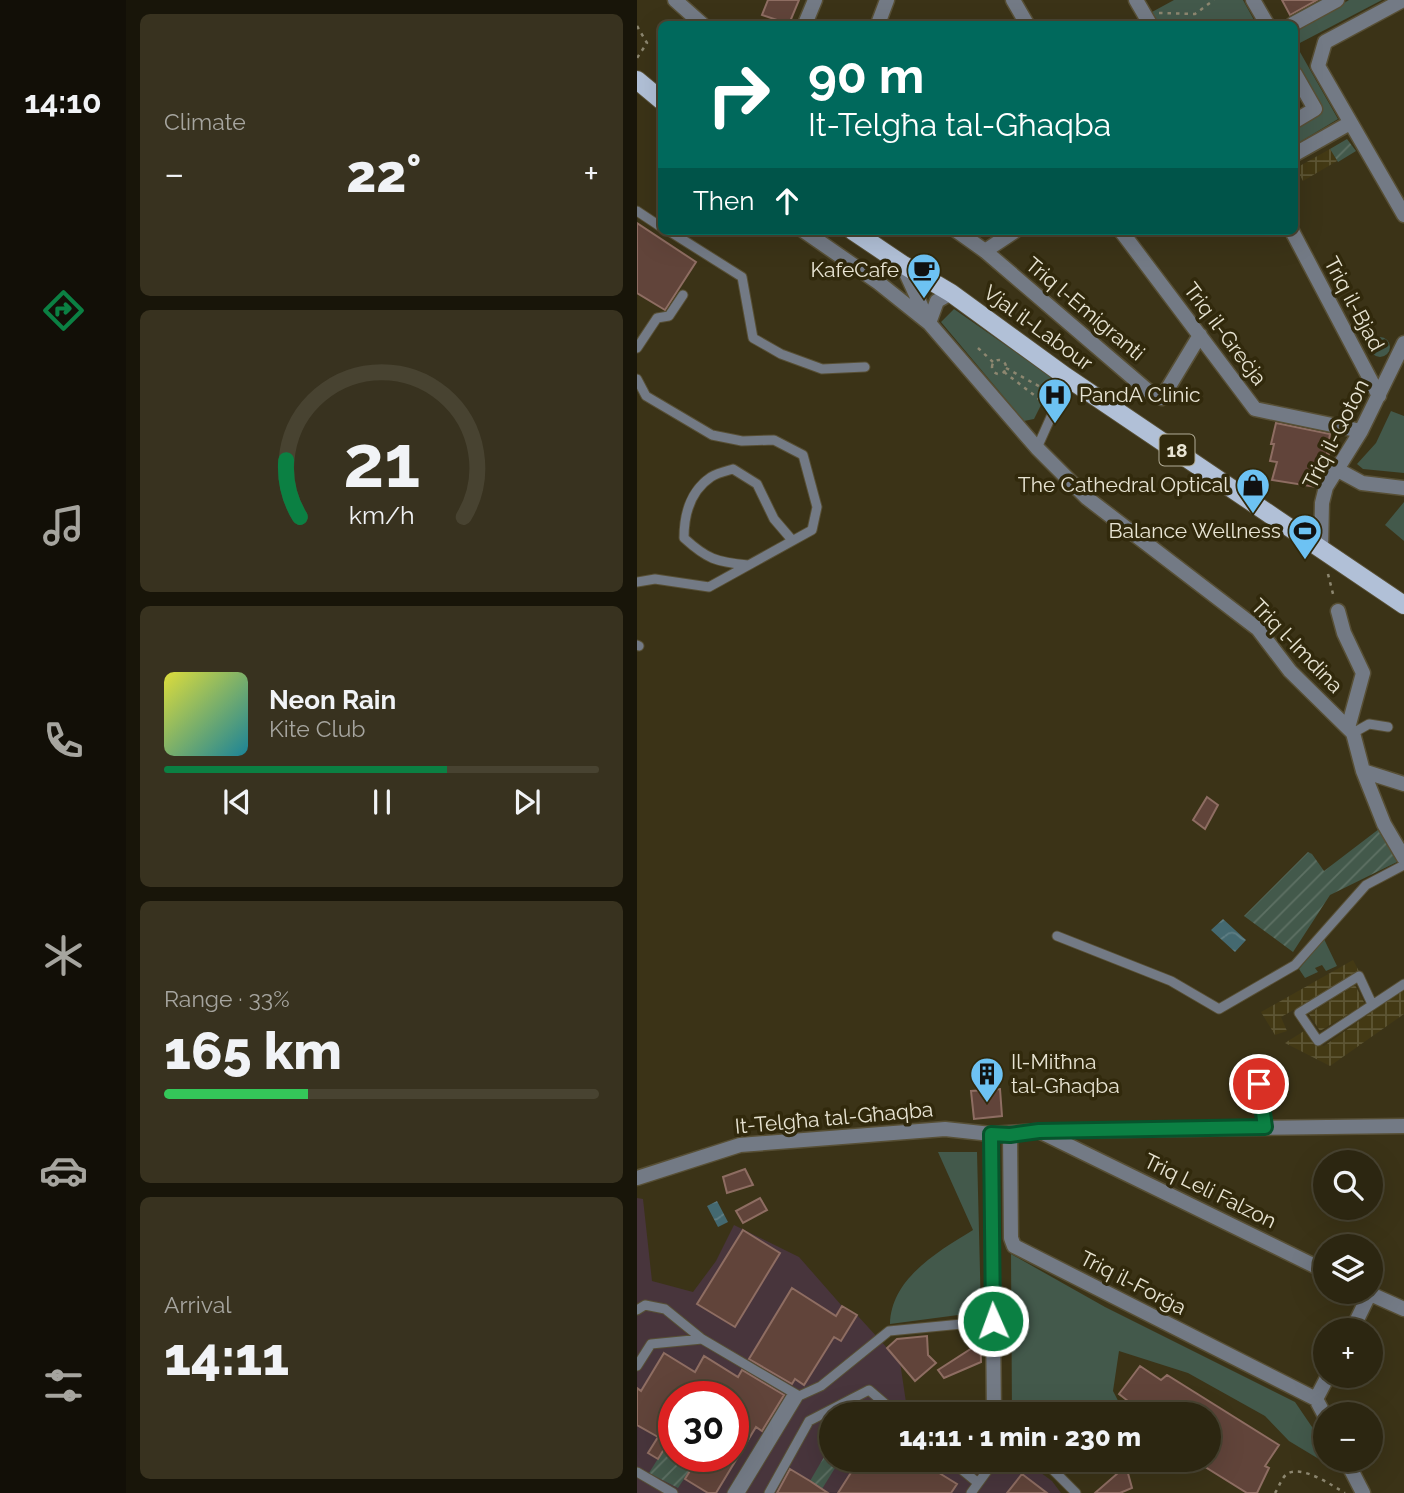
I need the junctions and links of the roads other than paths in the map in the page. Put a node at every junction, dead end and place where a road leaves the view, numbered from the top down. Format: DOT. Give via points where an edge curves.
graph roads {
  1 [pos="675,0"];
  2 [pos="815,0"];
  3 [pos="887,0"];
  4 [pos="1013,0"];
  5 [pos="1254,0"];
  6 [pos="1337,0"];
  7 [pos="1403,1"];
  8 [pos="691,6"];
  9 [pos="700,21"];
  10 [pos="806,21"];
  11 [pos="879,21"];
  12 [pos="1025,21"];
  13 [pos="1265,21"];
  14 [pos="1298,21"];
  15 [pos="1298,79"];
  16 [pos="637,80"];
  17 [pos="658,98"];
  18 [pos="1298,119"];
  19 [pos="1350,122"];
  20 [pos="1298,152"];
  21 [pos="637,211"];
  22 [pos="1404,215"];
  23 [pos="658,224"];
  24 [pos="675,235"];
  25 [pos="810,235"];
  26 [pos="859,235"];
  27 [pos="963,235"];
  28 [pos="1009,235"];
  29 [pos="1124,235"];
  30 [pos="1294,235"];
  31 [pos="985,251"];
  32 [pos="902,264"];
  33 [pos="951,293"];
  34 [pos="683,295"];
  35 [pos="929,323"];
  36 [pos="1199,335"];
  37 [pos="1404,343"];
  38 [pos="637,348"];
  39 [pos="865,367"];
  40 [pos="1065,376"];
  41 [pos="637,379"];
  42 [pos="1379,396"];
  43 [pos="1361,431"];
  44 [pos="1037,448"];
  45 [pos="1338,470"];
  46 [pos="1404,488"];
  47 [pos="792,540"];
  48 [pos="1321,547"];
  49 [pos="748,565"];
  50 [pos="637,582"];
  51 [pos="1404,605"];
  52 [pos="1338,611"];
  53 [pos="1388,727"];
  54 [pos="1350,730"];
  55 [pos="1363,771"];
  56 [pos="1404,784"];
  57 [pos="1404,858"];
  58 [pos="1404,865"];
  59 [pos="1057,936"];
  60 [pos="1404,984"];
  61 [pos="1373,1004"];
  62 [pos="1259,1084"];
  63 [pos="1404,1126"];
  64 [pos="1265,1127"];
  65 [pos="1039,1131"];
  66 [pos="991,1134"];
  67 [pos="1010,1135"];
  68 [pos="637,1178"];
  69 [pos="1014,1246"];
  70 [pos="991,1249"];
  71 [pos="1313,1265"];
  72 [pos="1383,1300"];
  73 [pos="637,1310"];
  74 [pos="1404,1310"];
  75 [pos="993,1321"];
  76 [pos="702,1339"];
  77 [pos="637,1366"];
  78 [pos="1322,1388"];
  79 [pos="796,1394"];
  80 [pos="1316,1399"];
  81 [pos="846,1402"];
  82 [pos="883,1402"];
  83 [pos="995,1402"];
  84 [pos="1318,1402"];
  85 [pos="819,1416"];
  86 [pos="637,1472"];
  87 [pos="965,1472"];
  88 [pos="986,1472"];
  89 [pos="1055,1472"];
  90 [pos="1352,1472"];
  91 [pos="978,1483"];
  92 [pos="673,1493"];
  93 [pos="731,1493"];
  94 [pos="740,1493"];
  95 [pos="769,1493"];
  96 [pos="971,1493"];
  97 [pos="1076,1493"];
  98 [pos="1363,1493"];
  1 -- 8 [label="street"];
  2 -- 10 [label="street"];
  3 -- 11 [label="street"];
  4 -- 12 [label="street"];
  5 -- 13 [label="street"];
  6 -- 14 [label="street"];
  7 -- 19 [label="street" via="1325,42 1318,66"];
  8 -- 9 [label="street"];
  15 -- 18 [label="street" via="1315,109"];
  16 -- 17 [label="main road"];
  19 -- 20 [label="street"];
  19 -- 22 [label="street"];
  21 -- 23 [label="lane"];
  24 -- 39 [label="lane" via="742,277 753,338 822,369"];
  25 -- 35 [label="street, Triq l-Imdina"];
  26 -- 32 [label="main road, Vjal il-Labour / 18"];
  27 -- 31 [label="street, Triq l-Emigranti"];
  28 -- 31 [label="street"];
  29 -- 36 [label="street, Triq il-Greċja"];
  30 -- 42 [label="street, Triq il-Bjad"];
  31 -- 36 [label="street, Triq l-Emigranti" via="1162,398"];
  32 -- 33 [label="main road, Vjal il-Labour / 18"];
  32 -- 35 [label="street, Triq l-Imdina"];
  33 -- 35 [label="street" via="936,300"];
  33 -- 40 [label="main road, Vjal il-Labour / 18"];
  34 -- 38 [label="lane" via="669,316 657,318"];
  35 -- 44 [label="street, Triq l-Imdina"];
  36 -- 43 [label="street, Triq il-Greċja" via="1255,409"];
  37 -- 42 [label="street, Triq il-Qoton"];
  40 -- 44 [label="lane"];
  40 -- 48 [label="main road, Vjal il-Labour / 18"];
  41 -- 47 [label="lane" via="646,396 712,435 742,441 773,440 803,454 817,507 812,530"];
  42 -- 43 [label="street, Triq il-Qoton"];
  43 -- 45 [label="street, Triq il-Qoton"];
  44 -- 54 [label="street, Triq l-Imdina" via="1087,498 1258,629 1290,671"];
  45 -- 46 [label="street" via="1362,483"];
  45 -- 48 [label="street, Triq il-Qoton" via="1322,503"];
  47 -- 49 [label="lane"];
  47 -- 49 [label="lane" via="774,519 757,484 733,469 710,477 692,498 684,519 684,538 705,557"];
  48 -- 51 [label="main road, Vjal il-Labour / 18"];
  49 -- 50 [label="lane" via="709,587 655,579"];
  52 -- 54 [label="street" via="1363,673"];
  53 -- 54 [label="lane" via="1369,724"];
  54 -- 55 [label="street"];
  55 -- 56 [label="street"];
  55 -- 57 [label="street" via="1384,824"];
  58 -- 59 [label="lane" via="1366,885 1294,964 1219,1009 1171,981"];
  60 -- 61 [label="lane"];
  61 -- 61 [label="lane" via="1359,976 1299,1013 1318,1041"];
  62 -- 64 [label="street"];
  63 -- 64 [label="street, It-Telgħa tal-Għaqba"];
  64 -- 65 [label="street, It-Telgħa tal-Għaqba"];
  65 -- 67 [label="street, It-Telgħa tal-Għaqba"];
  65 -- 71 [label="street, Triq Leli Falzon"];
  66 -- 67 [label="street, It-Telgħa tal-Għaqba"];
  66 -- 68 [label="street, It-Telgħa tal-Għaqba" via="944,1129 740,1145"];
  66 -- 70 [label="street"];
  67 -- 69 [label="street"];
  69 -- 70 [label="lane"];
  69 -- 80 [label="street, Triq il-Forġa"];
  70 -- 75 [label="street"];
  72 -- 74 [label="street"];
  73 -- 76 [label="lane" via="645,1305 665,1308"];
  75 -- 79 [label="lane" via="889,1331 821,1386"];
  75 -- 83 [label="street"];
  76 -- 77 [label="lane" via="651,1344"];
  76 -- 79 [label="lane"];
  78 -- 80 [label="street"];
  79 -- 93 [label="lane"];
  79 -- 94 [label="lane"];
  80 -- 84 [label="street"];
  81 -- 82 [label="lane" via="869,1390"];
  85 -- 95 [label="lane" via="809,1421"];
  86 -- 92 [label="lane"];
  87 -- 91 [label="lane"];
  88 -- 91 [label="lane"];
  89 -- 97 [label="lane"];
  90 -- 98 [label="street"];
  91 -- 96 [label="lane"];
}
